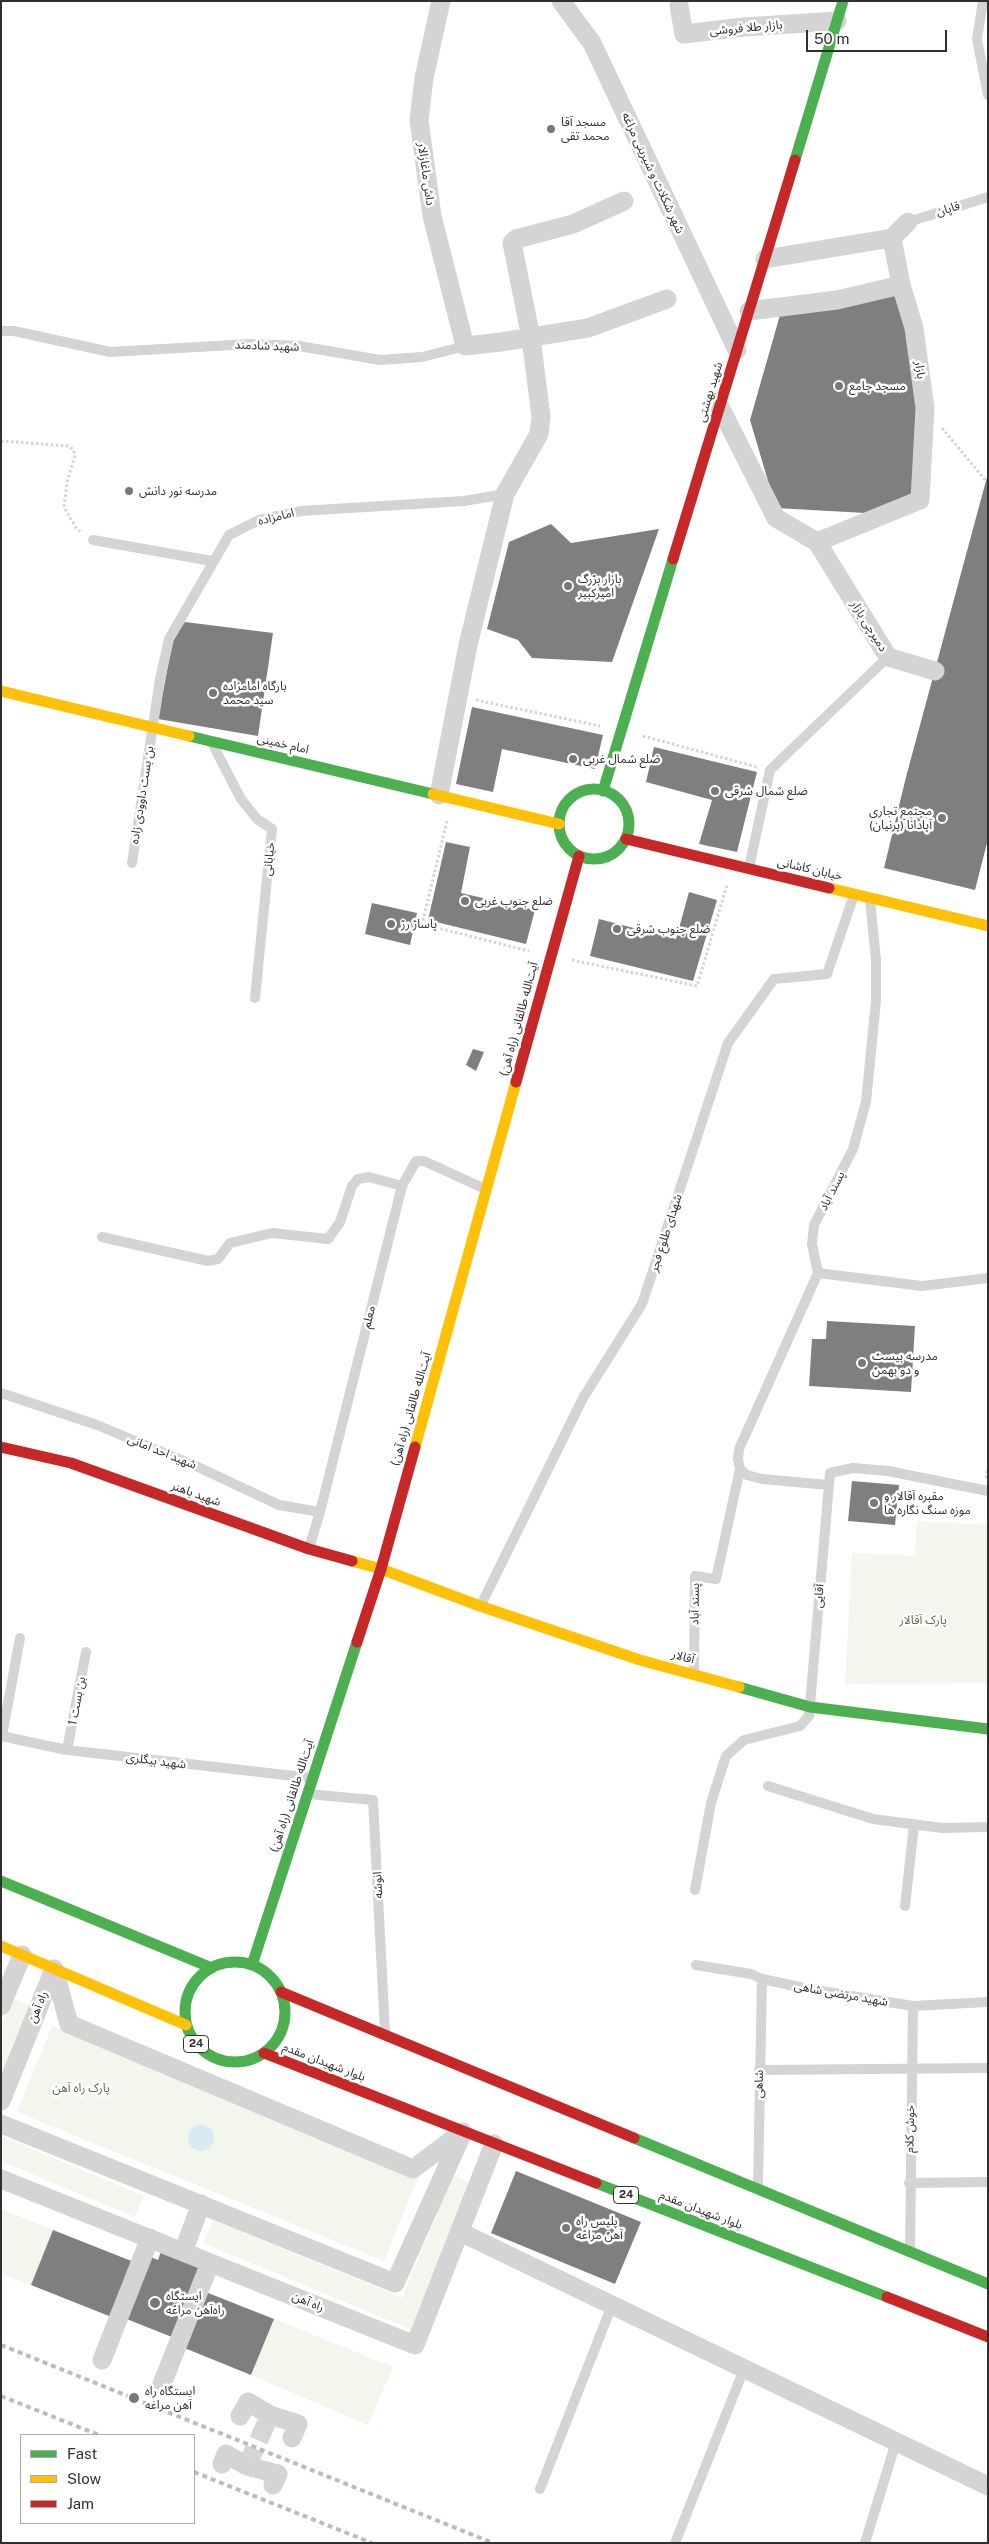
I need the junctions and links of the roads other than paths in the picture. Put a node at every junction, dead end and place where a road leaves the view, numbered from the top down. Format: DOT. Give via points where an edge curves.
graph roads {
  1 [pos="441,1"];
  2 [pos="561,1"];
  3 [pos="843,1"];
  4 [pos="982,1"];
  5 [pos="679,6"];
  6 [pos="837,21"];
  7 [pos="988,95"];
  8 [pos="988,197"];
  9 [pos="624,201"];
  10 [pos="908,222"];
  11 [pos="892,238"];
  12 [pos="765,259"];
  13 [pos="901,285"];
  14 [pos="667,300"];
  15 [pos="749,311"];
  16 [pos="1,331"];
  17 [pos="531,338"];
  18 [pos="465,346"];
  19 [pos="737,350"];
  20 [pos="720,408"];
  21 [pos="504,494"];
  22 [pos="93,540"];
  23 [pos="817,542"];
  24 [pos="212,561"];
  25 [pos="888,657"];
  26 [pos="935,671"];
  27 [pos="1,691"];
  28 [pos="152,727"];
  29 [pos="211,741"];
  30 [pos="603,791"];
  31 [pos="446,797"];
  32 [pos="559,824"];
  33 [pos="626,839"];
  34 [pos="579,856"];
  35 [pos="132,863"];
  36 [pos="749,869"];
  37 [pos="855,894"];
  38 [pos="870,898"];
  39 [pos="988,926"];
  40 [pos="255,998"];
  41 [pos="402,1186"];
  42 [pos="486,1190"];
  43 [pos="102,1237"];
  44 [pos="818,1273"];
  45 [pos="988,1278"];
  46 [pos="1,1393"];
  47 [pos="1,1448"];
  48 [pos="740,1469"];
  49 [pos="828,1485"];
  50 [pos="988,1491"];
  51 [pos="320,1512"];
  52 [pos="309,1549"];
  53 [pos="381,1569"];
  54 [pos="480,1606"];
  55 [pos="20,1638"];
  56 [pos="86,1652"];
  57 [pos="694,1674"];
  58 [pos="1,1675"];
  59 [pos="12,1678"];
  60 [pos="810,1707"];
  61 [pos="988,1729"];
  62 [pos="2,1736"];
  63 [pos="67,1750"];
  64 [pos="312,1778"];
  65 [pos="768,1786"];
  66 [pos="308,1794"];
  67 [pos="914,1825"];
  68 [pos="988,1828"];
  69 [pos="1,1881"];
  70 [pos="695,1890"];
  71 [pos="905,1906"];
  72 [pos="1,1946"];
  73 [pos="22,1956"];
  74 [pos="252,1965"];
  75 [pos="696,1965"];
  76 [pos="212,1968"];
  77 [pos="54,1969"];
  78 [pos="762,1980"];
  79 [pos="281,1992"];
  80 [pos="988,2002"];
  81 [pos="1,2006"];
  82 [pos="913,2006"];
  83 [pos="186,2025"];
  84 [pos="385,2035"];
  85 [pos="264,2053"];
  86 [pos="988,2068"];
  87 [pos="911,2069"];
  88 [pos="759,2070"];
  89 [pos="1,2100"];
  90 [pos="1,2124"];
  91 [pos="463,2132"];
  92 [pos="494,2144"];
  93 [pos="1,2179"];
  94 [pos="988,2182"];
  95 [pos="909,2183"];
  96 [pos="758,2189"];
  97 [pos="201,2204"];
  98 [pos="460,2232"];
  99 [pos="150,2238"];
  100 [pos="910,2251"];
  101 [pos="183,2252"];
  102 [pos="210,2263"];
  103 [pos="988,2284"];
  104 [pos="612,2305"];
  105 [pos="988,2337"];
  106 [pos="102,2360"];
  107 [pos="744,2369"];
  108 [pos="162,2384"];
  109 [pos="240,2416"];
  110 [pos="292,2438"];
  111 [pos="896,2442"];
  112 [pos="222,2464"];
  113 [pos="273,2485"];
  114 [pos="988,2486"];
  115 [pos="540,2489"];
  116 [pos="675,2543"];
  117 [pos="865,2543"];
  1 -- 18 [label="street, داش ماغازالار" via="424,78 419,120 432,216"];
  2 -- 19 [label="street, شهر شکلات و شیرینی مراغه" via="592,44"];
  3 -- 6 [label="street, شهید بهشتی"];
  4 -- 7 [label="lane" via="977,39"];
  5 -- 6 [label="street, بازار طلا فروشی" via="684,34"];
  6 -- 12 [label="street, شهید بهشتی"];
  8 -- 10 [label="lane, قاپان"];
  9 -- 17 [label="street" via="573,224 516,239 512,243"];
  10 -- 11 [label="street"];
  11 -- 12 [label="street"];
  11 -- 13 [label="street, بازار"];
  12 -- 15 [label="street, شهید بهشتی"];
  13 -- 15 [label="street" via="837,300"];
  13 -- 23 [label="street, بازار" via="914,328 925,408 920,500"];
  14 -- 17 [label="street, شهید شادمند" via="588,328"];
  15 -- 19 [label="street, شهید بهشتی"];
  16 -- 18 [label="lane, شهید شادمند" via="110,352 250,344 299,346 380,360 422,357"];
  17 -- 18 [label="street, شهید شادمند"];
  17 -- 21 [label="street" via="541,416 539,434"];
  19 -- 20 [label="street, شهید بهشتی"];
  20 -- 23 [label="street, دمیرچی بازار" via="776,518"];
  20 -- 30 [label="street, شهید بهشتی"];
  21 -- 24 [label="lane, امامزاده" via="464,502 301,511 259,520 230,535"];
  21 -- 31 [label="street" via="458,696"];
  22 -- 24 [label="lane"];
  23 -- 25 [label="street, دمیرچی بازار"];
  24 -- 28 [label="lane, امامزاده" via="169,639"];
  25 -- 26 [label="street"];
  25 -- 36 [label="lane, دمیرچی بازار" via="770,770"];
  27 -- 28 [label="street, امام خمینی"];
  28 -- 29 [label="street, امام خمینی"];
  28 -- 35 [label="lane, بن بست داوودی زاده"];
  29 -- 31 [label="street, امام خمینی"];
  29 -- 40 [label="lane, خیابانی" via="241,799 257,819 272,829"];
  30 -- 32 [label="street" via="573,796 566,804"];
  30 -- 33 [label="street" via="623,805 629,827"];
  31 -- 32 [label="street, امام خمینی"];
  32 -- 34 [label="street" via="564,843"];
  33 -- 34 [label="street" via="619,848 600,859"];
  33 -- 36 [label="street, خیابان کاشانی"];
  34 -- 42 [label="street, (راه آهن) آیت‌الله طالقانی"];
  36 -- 37 [label="street, خیابان کاشانی"];
  37 -- 38 [label="street, خیابان کاشانی"];
  37 -- 54 [label="lane, شهدای طلوع فجر" via="827,974 774,979 728,1044 642,1304 583,1398"];
  38 -- 39 [label="street, خیابان کاشانی"];
  38 -- 44 [label="lane, پسند آباد" via="876,1001 866,1102 853,1149 814,1225 812,1244"];
  41 -- 42 [label="lane, معلم" via="416,1161 424,1161"];
  41 -- 43 [label="lane" via="369,1177 358,1179 352,1186 340,1222 328,1239 272,1233 230,1243 218,1259 208,1261"];
  41 -- 51 [label="lane, معلم"];
  42 -- 53 [label="street, (راه آهن) آیت‌الله طالقانی"];
  44 -- 45 [label="lane" via="922,1286"];
  44 -- 48 [label="lane, پسند آباد" via="739,1449"];
  46 -- 51 [label="lane, شهید احد امانی" via="97,1425 198,1466 279,1505"];
  47 -- 52 [label="street, شهید باهنر" via="70,1463"];
  48 -- 49 [label="lane" via="747,1475 762,1479"];
  48 -- 57 [label="lane, پسند آباد" via="716,1579 695,1576"];
  49 -- 50 [label="lane" via="830,1473 853,1468 888,1471"];
  49 -- 60 [label="lane, آقایی"];
  51 -- 52 [label="lane, معلم"];
  52 -- 53 [label="street, شهید باهنر"];
  53 -- 54 [label="street, آقالار"];
  53 -- 64 [label="street, (راه آهن) آیت‌الله طالقانی"];
  54 -- 57 [label="street, آقالار" via="640,1660"];
  55 -- 59 [label="lane"];
  56 -- 63 [label="lane, بن بست 1"];
  57 -- 60 [label="street, آقالار"];
  58 -- 59 [label="lane"];
  59 -- 62 [label="lane"];
  60 -- 61 [label="street, آقالار"];
  60 -- 70 [label="lane" via="809,1716 800,1726 744,1740 726,1756 710,1803"];
  62 -- 63 [label="lane, شهید بیگلری"];
  63 -- 64 [label="lane, شهید بیگلری"];
  64 -- 66 [label="street, (راه آهن) آیت‌الله طالقانی"];
  65 -- 67 [label="lane" via="873,1819"];
  66 -- 74 [label="street, (راه آهن) آیت‌الله طالقانی"];
  66 -- 84 [label="lane, انوشه" via="374,1800"];
  67 -- 68 [label="lane"];
  67 -- 71 [label="lane"];
  69 -- 76 [label="street"];
  72 -- 73 [label="street, 24"];
  73 -- 77 [label="street, 24"];
  73 -- 81 [label="street"];
  74 -- 76 [label="street" via="232,1963"];
  74 -- 79 [label="street" via="269,1976"];
  75 -- 78 [label="lane, شهید مرتضی شاهی" via="751,1974"];
  76 -- 83 [label="street, 24" via="192,1986 187,1998"];
  77 -- 83 [label="street, 24"];
  77 -- 89 [label="street, راه آهن"];
  77 -- 91 [label="street" via="69,2024 413,2169"];
  78 -- 82 [label="lane, شهید مرتضی شاهی"];
  78 -- 88 [label="lane, شاهی"];
  79 -- 84 [label="street"];
  79 -- 85 [label="street, 24" via="285,2005 281,2032"];
  80 -- 82 [label="lane, شهید مرتضی شاهی"];
  82 -- 87 [label="lane, خوش کلام"];
  83 -- 85 [label="street, 24" via="191,2038 216,2059 249,2061"];
  84 -- 96 [label="street"];
  85 -- 91 [label="street, بلوار شهیدان مقدم / 24"];
  86 -- 87 [label="lane"];
  87 -- 88 [label="lane"];
  87 -- 95 [label="lane, خوش کلام"];
  88 -- 96 [label="lane, شاهی"];
  90 -- 97 [label="street"];
  91 -- 92 [label="street, بلوار شهیدان مقدم / 24"];
  91 -- 97 [label="street" via="395,2283"];
  92 -- 98 [label="street, راه آهن"];
  92 -- 105 [label="street, بلوار شهیدان مقدم / 24"];
  93 -- 99 [label="street, راه آهن"];
  94 -- 95 [label="lane"];
  95 -- 100 [label="lane, خوش کلام"];
  96 -- 100 [label="street"];
  97 -- 101 [label="street"];
  98 -- 102 [label="street, راه آهن" via="415,2345"];
  98 -- 104 [label="street"];
  99 -- 101 [label="street, راه آهن"];
  99 -- 106 [label="street"];
  100 -- 103 [label="street"];
  101 -- 102 [label="street, راه آهن"];
  102 -- 108 [label="street"];
  104 -- 107 [label="street"];
  104 -- 115 [label="lane"];
  107 -- 111 [label="street"];
  107 -- 116 [label="lane"];
  109 -- 110 [label="street" via="248,2402 270,2415 298,2424"];
  111 -- 114 [label="street"];
  111 -- 117 [label="lane"];
  112 -- 113 [label="street" via="226,2454 247,2466 278,2474"];
}
